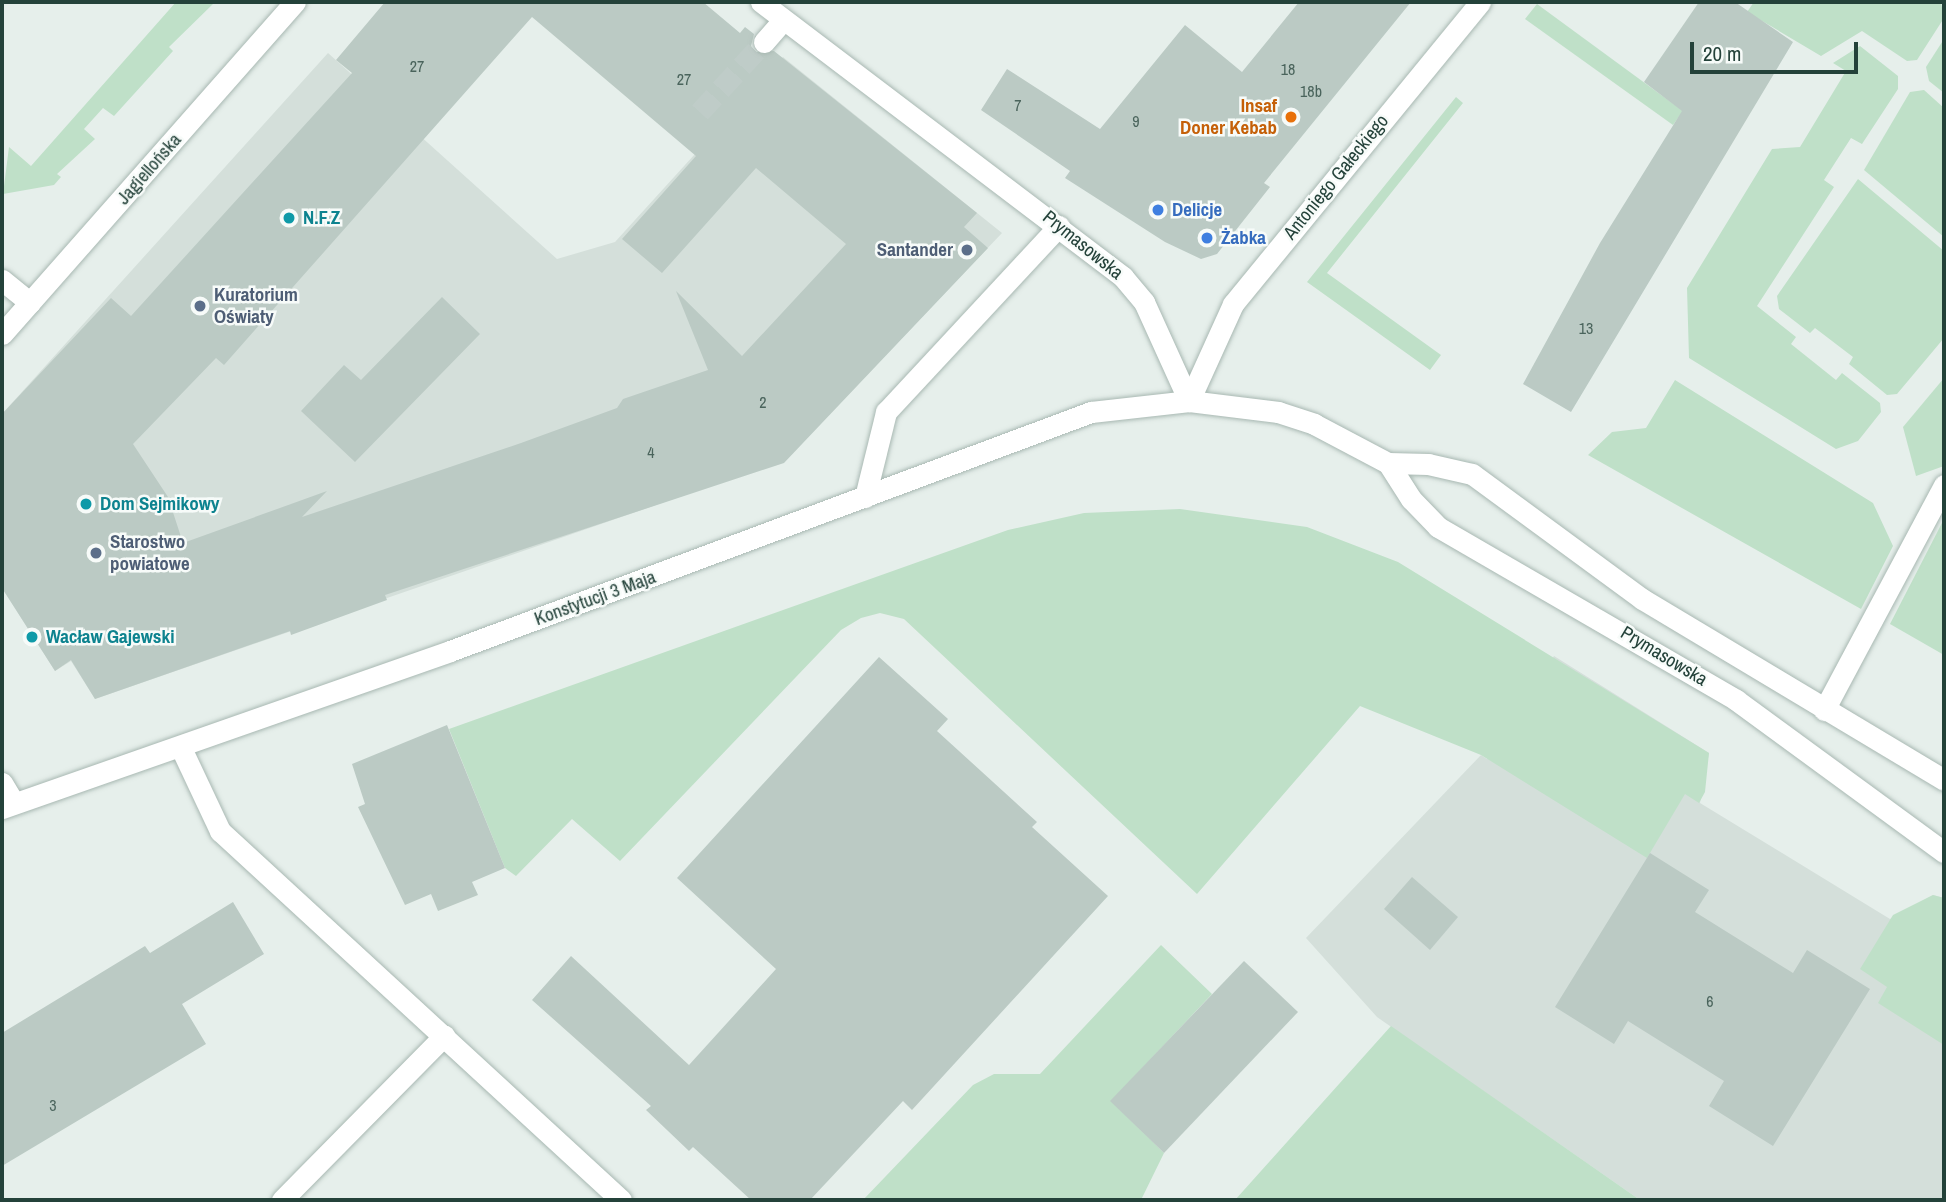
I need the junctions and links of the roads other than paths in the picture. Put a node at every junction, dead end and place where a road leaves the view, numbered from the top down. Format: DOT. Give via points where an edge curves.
graph roads {
  1 [pos="295,2"];
  2 [pos="761,2"];
  3 [pos="1480,2"];
  4 [pos="783,20"];
  5 [pos="764,42"];
  6 [pos="1059,226"];
  7 [pos="2,280"];
  8 [pos="30,303"];
  9 [pos="2,334"];
  10 [pos="1189,401"];
  11 [pos="1388,463"];
  12 [pos="1944,485"];
  13 [pos="865,496"];
  14 [pos="1824,710"];
  15 [pos="181,748"];
  16 [pos="1944,779"];
  17 [pos="2,783"];
  18 [pos="8,806"];
  19 [pos="1944,852"];
  20 [pos="444,1036"];
  21 [pos="282,1200"];
  22 [pos="621,1200"];
  1 -- 8 [label="street, Jagiellońska"];
  2 -- 4 [label="street, Prymasowska"];
  3 -- 10 [label="street, Antoniego Gałeckiego" via="1233,304"];
  4 -- 5 [label="street"];
  4 -- 6 [label="street, Prymasowska"];
  6 -- 10 [label="street, Prymasowska" via="1135,289"];
  6 -- 13 [label="street" via="886,412"];
  7 -- 8 [label="street"];
  8 -- 9 [label="street, Jagiellońska"];
  10 -- 11 [label="street, Prymasowska" via="1278,412 1314,424"];
  10 -- 13 [label="street, Konstytucji 3 Maja" via="1091,412"];
  11 -- 14 [label="street, Prymasowska" via="1428,464 1472,474 1642,600"];
  11 -- 19 [label="street, Prymasowska" via="1411,499 1438,527 1736,700"];
  12 -- 14 [label="street"];
  13 -- 15 [label="street, Konstytucji 3 Maja"];
  14 -- 16 [label="street, Prymasowska"];
  15 -- 18 [label="street, Konstytucji 3 Maja"];
  15 -- 20 [label="street" via="220,831"];
  17 -- 18 [label="street"];
  20 -- 21 [label="street"];
  20 -- 22 [label="street"];
}
